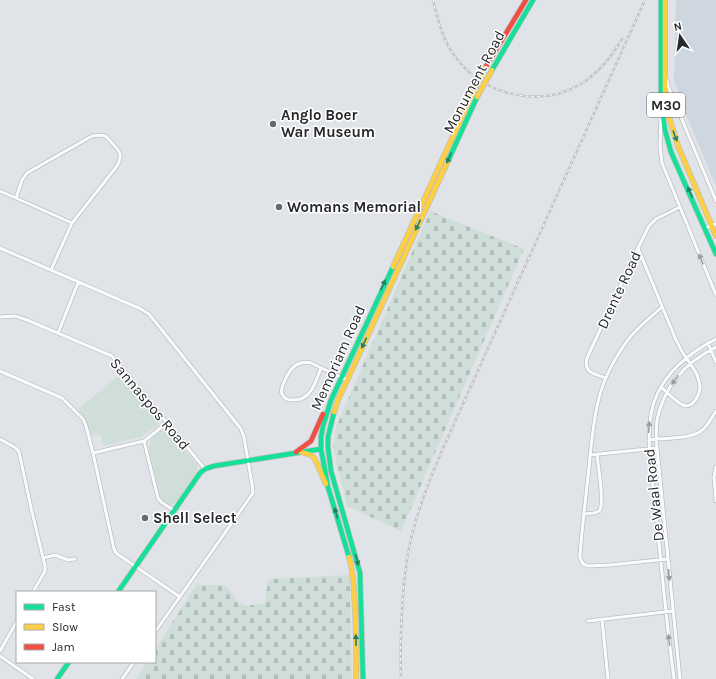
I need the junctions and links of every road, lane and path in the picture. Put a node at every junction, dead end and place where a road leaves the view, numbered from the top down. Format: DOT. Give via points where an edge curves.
graph roads {
  1 [pos="526,0"];
  2 [pos="533,0"];
  3 [pos="661,0"];
  4 [pos="665,0"];
  5 [pos="665,72"];
  6 [pos="662,109"];
  7 [pos="434,174"];
  8 [pos="440,177"];
  9 [pos="0,191"];
  10 [pos="16,198"];
  11 [pos="716,200"];
  12 [pos="680,207"];
  13 [pos="72,223"];
  14 [pos="714,225"];
  15 [pos="706,228"];
  16 [pos="716,236"];
  17 [pos="0,248"];
  18 [pos="638,248"];
  19 [pos="716,254"];
  20 [pos="51,270"];
  21 [pos="78,283"];
  22 [pos="716,295"];
  23 [pos="662,307"];
  24 [pos="0,317"];
  25 [pos="58,333"];
  26 [pos="716,339"];
  27 [pos="708,343"];
  28 [pos="716,347"];
  29 [pos="711,349"];
  30 [pos="686,358"];
  31 [pos="716,362"];
  32 [pos="690,364"];
  33 [pos="321,368"];
  34 [pos="0,371"];
  35 [pos="341,377"];
  36 [pos="606,378"];
  37 [pos="347,380"];
  38 [pos="661,388"];
  39 [pos="667,392"];
  40 [pos="331,400"];
  41 [pos="716,411"];
  42 [pos="168,423"];
  43 [pos="328,437"];
  44 [pos="0,439"];
  45 [pos="656,439"];
  46 [pos="649,440"];
  47 [pos="144,441"];
  48 [pos="657,448"];
  49 [pos="321,449"];
  50 [pos="650,449"];
  51 [pos="301,452"];
  52 [pos="93,453"];
  53 [pos="294,453"];
  54 [pos="590,455"];
  55 [pos="597,455"];
  56 [pos="248,460"];
  57 [pos="329,460"];
  58 [pos="716,467"];
  59 [pos="205,469"];
  60 [pos="336,487"];
  61 [pos="329,488"];
  62 [pos="716,501"];
  63 [pos="175,511"];
  64 [pos="584,514"];
  65 [pos="43,558"];
  66 [pos="75,559"];
  67 [pos="668,559"];
  68 [pos="661,560"];
  69 [pos="136,567"];
  70 [pos="34,591"];
  71 [pos="119,591"];
  72 [pos="180,597"];
  73 [pos="666,611"];
  74 [pos="673,611"];
  75 [pos="602,619"];
  76 [pos="588,620"];
  77 [pos="16,623"];
  78 [pos="156,631"];
  79 [pos="0,651"];
  80 [pos="0,656"];
  81 [pos="357,658"];
  82 [pos="363,658"];
  83 [pos="68,663"];
  84 [pos="133,663"];
  85 [pos="33,679"];
  86 [pos="57,679"];
  87 [pos="122,679"];
  88 [pos="356,679"];
  89 [pos="363,679"];
  90 [pos="608,679"];
  91 [pos="674,679"];
  92 [pos="680,679"];
  1 -- 7 [label="main road, Monument Road, bridge" via="485,68"];
  2 -- 8 [label="main road, Monument Road, one-way, bridge" via="492,70"];
  3 -- 6 [label="main road, M30"];
  4 -- 5 [label="main road, M30"];
  5 -- 11 [label="street" via="668,86"];
  5 -- 14 [label="main road, M30, one-way" via="668,116 684,160"];
  6 -- 12 [label="street" via="660,154"];
  15 -- 6 [label="main road, M30, one-way" via="671,152"];
  35 -- 7 [label="main road, Memoriam Road, one-way"];
  8 -- 37 [label="main road, Memoriam Road, one-way"];
  9 -- 10 [label="street"];
  10 -- 13 [label="street"];
  10 -- 13 [label="street" via="27,172 92,136 105,136 119,150 120,161"];
  12 -- 18 [label="street, Drente Road" via="656,219 649,226"];
  22 -- 12 [label="street, one-way"];
  13 -- 20 [label="street"];
  14 -- 15 [label="street"];
  14 -- 16 [label="main road, M30"];
  15 -- 19 [label="main road, M30"];
  17 -- 20 [label="street"];
  18 -- 23 [label="street"];
  18 -- 36 [label="street, Drente Road" via="586,363 589,371"];
  20 -- 21 [label="street"];
  21 -- 25 [label="street"];
  21 -- 56 [label="street" via="149,314 240,429"];
  23 -- 30 [label="street"];
  23 -- 36 [label="street" via="628,339"];
  24 -- 25 [label="street, Sannaspos Road" via="20,317"];
  25 -- 42 [label="street, Sannaspos Road" via="112,356"];
  26 -- 27 [label="street, De Waal Road"];
  27 -- 29 [label="street"];
  27 -- 30 [label="street, De Waal Road"];
  28 -- 29 [label="street, De Waal Road"];
  29 -- 31 [label="street"];
  29 -- 32 [label="street, De Waal Road"];
  30 -- 32 [label="street"];
  30 -- 38 [label="street, De Waal Road" via="673,370"];
  32 -- 39 [label="street, De Waal Road, one-way" via="676,377"];
  32 -- 39 [label="street" via="700,385 694,402 684,405"];
  33 -- 33 [label="street" via="307,362 293,367 282,387 284,397 290,400 304,398 313,388"];
  33 -- 35 [label="street"];
  34 -- 52 [label="street" via="66,401 83,419"];
  35 -- 37 [label="street"];
  35 -- 40 [label="main road, Memoriam Road"];
  36 -- 54 [label="street" via="598,404"];
  37 -- 43 [label="main road, Memoriam Road" via="332,416"];
  38 -- 39 [label="street"];
  46 -- 38 [label="street, De Waal Road, one-way" via="651,413"];
  39 -- 45 [label="street, De Waal Road" via="658,419"];
  40 -- 49 [label="main road, Memoriam Road" via="323,426"];
  40 -- 53 [label="main road" via="311,440"];
  41 -- 45 [label="street" via="698,434"];
  42 -- 47 [label="street"];
  42 -- 59 [label="street, Sannaspos Road"];
  43 -- 49 [label="main road"];
  43 -- 57 [label="main road, Memoriam Road"];
  44 -- 65 [label="street" via="19,452"];
  45 -- 46 [label="street"];
  45 -- 48 [label="street, De Waal Road"];
  46 -- 50 [label="street, De Waal Road"];
  47 -- 52 [label="street"];
  47 -- 63 [label="street" via="158,498"];
  48 -- 50 [label="street"];
  48 -- 67 [label="street, De Waal Road"];
  49 -- 51 [label="main road"];
  49 -- 57 [label="main road"];
  49 -- 61 [label="main road, Memoriam Road"];
  50 -- 55 [label="street"];
  50 -- 68 [label="street, De Waal Road"];
  51 -- 53 [label="main road"];
  51 -- 61 [label="main road" via="315,459"];
  52 -- 69 [label="street" via="114,549"];
  53 -- 56 [label="main road"];
  54 -- 55 [label="street"];
  54 -- 64 [label="street"];
  55 -- 64 [label="street" via="601,508 597,512"];
  56 -- 59 [label="main road"];
  56 -- 72 [label="street" via="252,493"];
  57 -- 60 [label="main road, Memoriam Road"];
  58 -- 62 [label="street"];
  59 -- 63 [label="main road"];
  60 -- 61 [label="main road"];
  60 -- 82 [label="main road, Memoriam Road, one-way" via="360,572"];
  81 -- 61 [label="main road, Memoriam Road, one-way" via="352,568"];
  63 -- 69 [label="main road"];
  64 -- 68 [label="street" via="580,555 584,565"];
  65 -- 66 [label="street" via="56,555 68,560"];
  65 -- 70 [label="street" via="45,569"];
  67 -- 68 [label="street"];
  67 -- 74 [label="street, De Waal Road, one-way"];
  68 -- 73 [label="street, De Waal Road"];
  69 -- 71 [label="main road"];
  69 -- 72 [label="street"];
  72 -- 78 [label="street"];
  73 -- 74 [label="street"];
  73 -- 75 [label="street"];
  91 -- 73 [label="street, De Waal Road, one-way"];
  74 -- 92 [label="street, De Waal Road"];
  75 -- 76 [label="street"];
  75 -- 90 [label="street"];
  77 -- 79 [label="street"];
  80 -- 85 [label="street"];
  81 -- 82 [label="main road"];
  81 -- 88 [label="main road, Memoriam Road"];
  82 -- 89 [label="main road, Memoriam Road"];
  83 -- 86 [label="main road"];
  84 -- 87 [label="street"];
}
